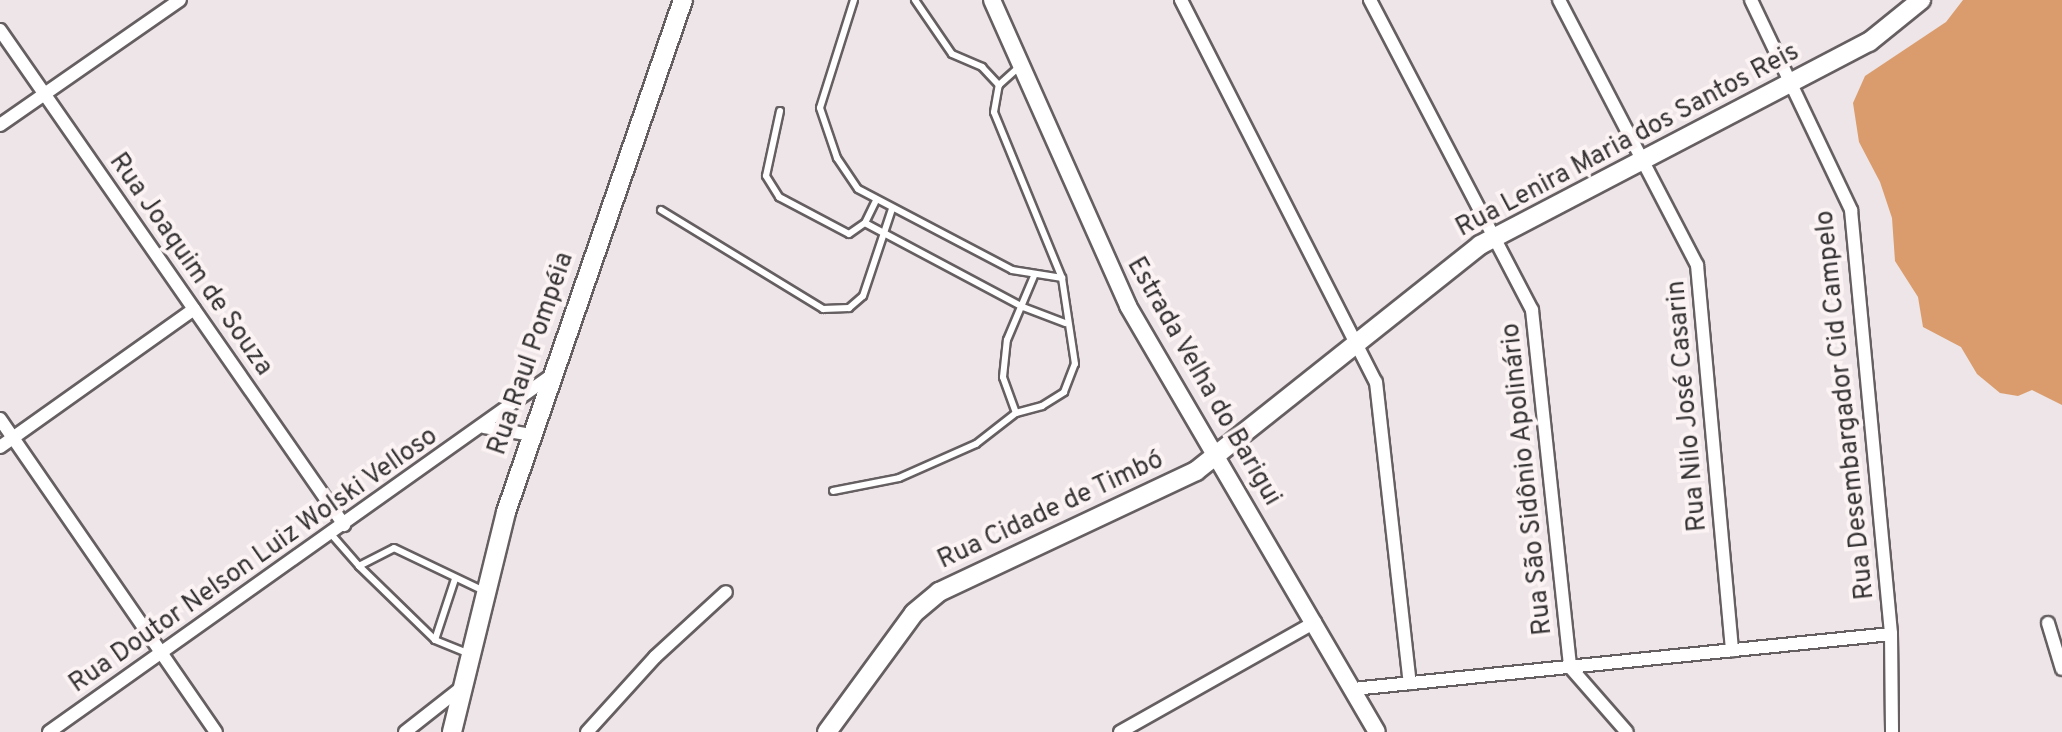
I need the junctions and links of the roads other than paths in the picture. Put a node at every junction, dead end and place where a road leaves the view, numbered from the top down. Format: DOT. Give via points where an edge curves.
graph roads {
  1 [pos="180,0"];
  2 [pos="683,0"];
  3 [pos="854,0"];
  4 [pos="915,0"];
  5 [pos="992,0"];
  6 [pos="1181,0"];
  7 [pos="1370,0"];
  8 [pos="1559,0"];
  9 [pos="1751,0"];
  10 [pos="1921,0"];
  11 [pos="0,30"];
  12 [pos="1022,63"];
  13 [pos="1793,82"];
  14 [pos="999,85"];
  15 [pos="45,94"];
  16 [pos="780,111"];
  17 [pos="0,125"];
  18 [pos="1644,160"];
  19 [pos="876,200"];
  20 [pos="892,209"];
  21 [pos="661,210"];
  22 [pos="865,223"];
  23 [pos="884,232"];
  24 [pos="1495,237"];
  25 [pos="1034,276"];
  26 [pos="1062,278"];
  27 [pos="1023,307"];
  28 [pos="194,309"];
  29 [pos="1065,323"];
  30 [pos="1358,342"];
  31 [pos="553,374"];
  32 [pos="1016,413"];
  33 [pos="0,419"];
  34 [pos="484,427"];
  35 [pos="532,435"];
  36 [pos="13,438"];
  37 [pos="0,447"];
  38 [pos="1216,457"];
  39 [pos="833,491"];
  40 [pos="344,525"];
  41 [pos="331,534"];
  42 [pos="359,566"];
  43 [pos="455,579"];
  44 [pos="483,590"];
  45 [pos="726,592"];
  46 [pos="1315,622"];
  47 [pos="2048,623"];
  48 [pos="1891,634"];
  49 [pos="435,640"];
  50 [pos="1732,650"];
  51 [pos="162,653"];
  52 [pos="468,653"];
  53 [pos="1570,667"];
  54 [pos="2062,669"];
  55 [pos="1410,683"];
  56 [pos="461,688"];
  57 [pos="1353,689"];
  58 [pos="49,732"];
  59 [pos="216,732"];
  60 [pos="405,732"];
  61 [pos="452,732"];
  62 [pos="587,732"];
  63 [pos="827,732"];
  64 [pos="1120,732"];
  65 [pos="1377,732"];
  66 [pos="1627,732"];
  67 [pos="1892,732"];
  1 -- 15 [label="street"];
  2 -- 31 [label="main road, Rua Raul Pompéia"];
  3 -- 19 [label="lane" via="820,108 837,158 858,189"];
  4 -- 14 [label="lane" via="952,54 982,67"];
  5 -- 12 [label="street, Estrada Velha do Barigui"];
  6 -- 30 [label="street"];
  7 -- 24 [label="street, Rua São Sidônio Apolinário"];
  8 -- 18 [label="street, Rua Nilo José Casarin"];
  9 -- 13 [label="street, Rua Desembargador Cid Campelo"];
  10 -- 13 [label="main road, Rua Lenira Maria dos Santos Reis" via="1889,30"];
  11 -- 15 [label="street, Rua Joaquim de Souza"];
  12 -- 14 [label="lane"];
  12 -- 38 [label="street, Estrada Velha do Barigui" via="1128,306"];
  13 -- 18 [label="main road, Rua Lenira Maria dos Santos Reis"];
  13 -- 48 [label="street, Rua Desembargador Cid Campelo" via="1851,210"];
  14 -- 26 [label="lane" via="994,112 999,130"];
  15 -- 17 [label="street"];
  15 -- 28 [label="street, Rua Joaquim de Souza"];
  16 -- 22 [label="lane" via="766,176 771,186 842,233 856,232"];
  18 -- 24 [label="main road, Rua Lenira Maria dos Santos Reis"];
  18 -- 50 [label="street, Rua Nilo José Casarin" via="1700,275"];
  19 -- 20 [label="lane"];
  19 -- 22 [label="lane"];
  20 -- 23 [label="lane"];
  20 -- 25 [label="lane"];
  21 -- 23 [label="lane" via="823,309 849,308 863,296"];
  22 -- 23 [label="lane"];
  23 -- 27 [label="lane"];
  24 -- 30 [label="main road, Rua Lenira Maria dos Santos Reis"];
  24 -- 53 [label="street, Rua São Sidônio Apolinário" via="1536,326"];
  25 -- 26 [label="lane"];
  25 -- 27 [label="lane"];
  26 -- 29 [label="lane"];
  27 -- 29 [label="lane"];
  27 -- 32 [label="lane" via="1007,340 1003,377"];
  28 -- 36 [label="street"];
  28 -- 40 [label="street, Rua Joaquim de Souza"];
  29 -- 32 [label="lane" via="1075,364 1064,392 1042,406"];
  30 -- 38 [label="main road, Rua Lenira Maria dos Santos Reis"];
  30 -- 55 [label="street" via="1379,401"];
  31 -- 34 [label="street, Rua Doutor Nelson Luiz Wolski Velloso"];
  31 -- 35 [label="main road, Rua Raul Pompéia"];
  32 -- 39 [label="lane" via="976,444 899,478"];
  33 -- 36 [label="street"];
  34 -- 35 [label="street"];
  34 -- 40 [label="street, Rua Doutor Nelson Luiz Wolski Velloso"];
  35 -- 44 [label="main road, Rua Raul Pompéia"];
  36 -- 37 [label="street"];
  36 -- 51 [label="street"];
  38 -- 46 [label="street, Estrada Velha do Barigui"];
  38 -- 63 [label="main road, Rua Cidade de Timbó" via="1111,514 939,592 914,613"];
  40 -- 41 [label="street, Rua Doutor Nelson Luiz Wolski Velloso"];
  41 -- 42 [label="lane"];
  41 -- 51 [label="street, Rua Doutor Nelson Luiz Wolski Velloso"];
  42 -- 43 [label="lane" via="394,548"];
  42 -- 49 [label="lane"];
  43 -- 44 [label="lane"];
  43 -- 49 [label="lane"];
  44 -- 52 [label="main road, Rua Raul Pompéia"];
  45 -- 62 [label="street" via="655,657"];
  46 -- 57 [label="street, Estrada Velha do Barigui"];
  46 -- 64 [label="street"];
  47 -- 54 [label="street"];
  48 -- 50 [label="street"];
  48 -- 67 [label="street, Rua Desembargador Cid Campelo"];
  49 -- 52 [label="lane"];
  50 -- 53 [label="street"];
  51 -- 58 [label="street, Rua Doutor Nelson Luiz Wolski Velloso"];
  51 -- 59 [label="street"];
  52 -- 56 [label="main road, Rua Raul Pompéia"];
  53 -- 55 [label="street"];
  53 -- 66 [label="street, Rua São Sidônio Apolinário"];
  55 -- 57 [label="street"];
  56 -- 60 [label="street"];
  56 -- 61 [label="main road, Rua Raul Pompéia"];
  57 -- 65 [label="street, Estrada Velha do Barigui"];
}
